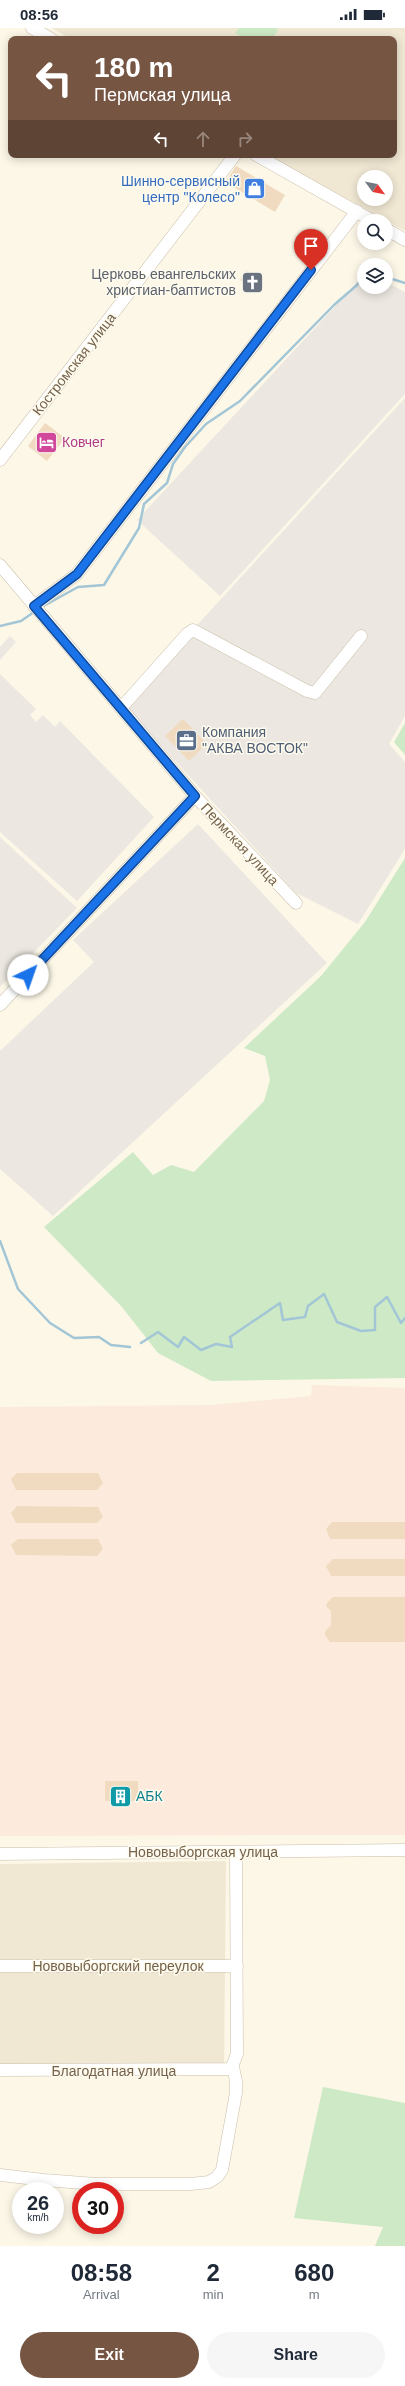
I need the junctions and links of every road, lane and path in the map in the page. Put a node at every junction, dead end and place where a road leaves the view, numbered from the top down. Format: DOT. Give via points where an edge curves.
graph roads {
  1 [pos="32,28"];
  2 [pos="46,36"];
  3 [pos="233,158"];
  4 [pos="261,158"];
  5 [pos="357,211"];
  6 [pos="362,214"];
  7 [pos="393,233"];
  8 [pos="405,240"];
  9 [pos="0,460"];
  10 [pos="0,565"];
  11 [pos="34,606"];
  12 [pos="361,636"];
  13 [pos="121,708"];
  14 [pos="195,796"];
  15 [pos="296,903"];
  16 [pos="0,1005"];
  17 [pos="405,1850"];
  18 [pos="236,1853"];
  19 [pos="0,1854"];
  20 [pos="0,1966"];
  21 [pos="237,1966"];
  22 [pos="231,2069"];
  23 [pos="0,2070"];
  24 [pos="0,2175"];
  1 -- 2 [label="street"];
  3 -- 9 [label="street, Костромская улица"];
  4 -- 5 [label="street"];
  5 -- 6 [label="street"];
  5 -- 11 [label="street" via="77,574"];
  7 -- 8 [label="street"];
  10 -- 11 [label="street, Пермская улица"];
  11 -- 13 [label="street, Пермская улица"];
  12 -- 13 [label="street" via="315,693 193,630"];
  13 -- 14 [label="street, Пермская улица"];
  14 -- 15 [label="street, Пермская улица"];
  14 -- 16 [label="street"];
  17 -- 18 [label="street, Нововыборгская улица"];
  18 -- 19 [label="street, Нововыборгская улица"];
  18 -- 21 [label="street"];
  20 -- 21 [label="street, Нововыборгский переулок"];
  21 -- 22 [label="street" via="237,2054"];
  22 -- 23 [label="street, Благодатная улица"];
  22 -- 24 [label="street" via="236,2081 236,2093 224,2164 217,2177 209,2182 96,2184"];
}
